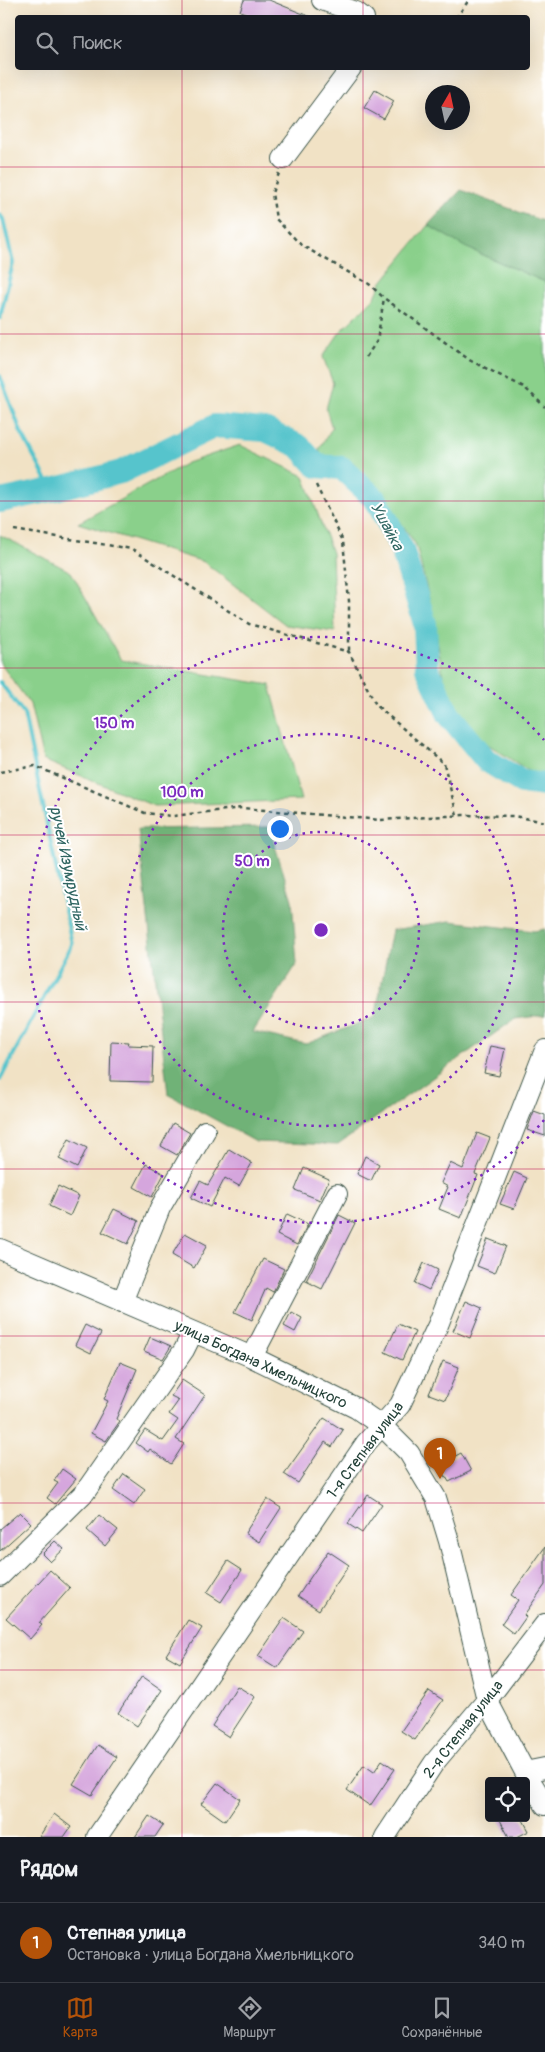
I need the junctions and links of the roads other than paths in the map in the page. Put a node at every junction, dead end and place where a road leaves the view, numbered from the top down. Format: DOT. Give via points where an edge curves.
graph roads {
  1 [pos="322,0"];
  2 [pos="360,15"];
  3 [pos="349,70"];
  4 [pos="283,159"];
  5 [pos="545,1050"];
  6 [pos="205,1131"];
  7 [pos="337,1194"];
  8 [pos="0,1250"];
  9 [pos="122,1302"];
  10 [pos="193,1332"];
  11 [pos="252,1356"];
  12 [pos="382,1426"];
  13 [pos="0,1576"];
  14 [pos="545,1624"];
  15 [pos="487,1700"];
  16 [pos="545,1768"];
  17 [pos="525,1772"];
  18 [pos="545,1805"];
  19 [pos="97,1837"];
  20 [pos="385,1837"];
  1 -- 2 [label="street"];
  3 -- 4 [label="street"];
  5 -- 12 [label="street, 1-я Степная улица" via="438,1325 400,1405"];
  6 -- 9 [label="street" via="160,1208"];
  7 -- 11 [label="street"];
  8 -- 9 [label="street, улица Богдана Хмельницкого"];
  9 -- 10 [label="street, улица Богдана Хмельницкого"];
  10 -- 11 [label="street, улица Богдана Хмельницкого"];
  10 -- 13 [label="street" via="184,1350 85,1492"];
  11 -- 12 [label="street, улица Богдана Хмельницкого" via="356,1408"];
  12 -- 15 [label="street, улица Богдана Хмельницкого" via="409,1453 436,1498"];
  12 -- 19 [label="street, 1-я Степная улица" via="366,1443"];
  14 -- 15 [label="street, 2-я Степная улица"];
  15 -- 17 [label="street, улица Богдана Хмельницкого"];
  15 -- 20 [label="street, 2-я Степная улица" via="434,1763"];
  16 -- 17 [label="street"];
  17 -- 18 [label="street, улица Богдана Хмельницкого"];
}
